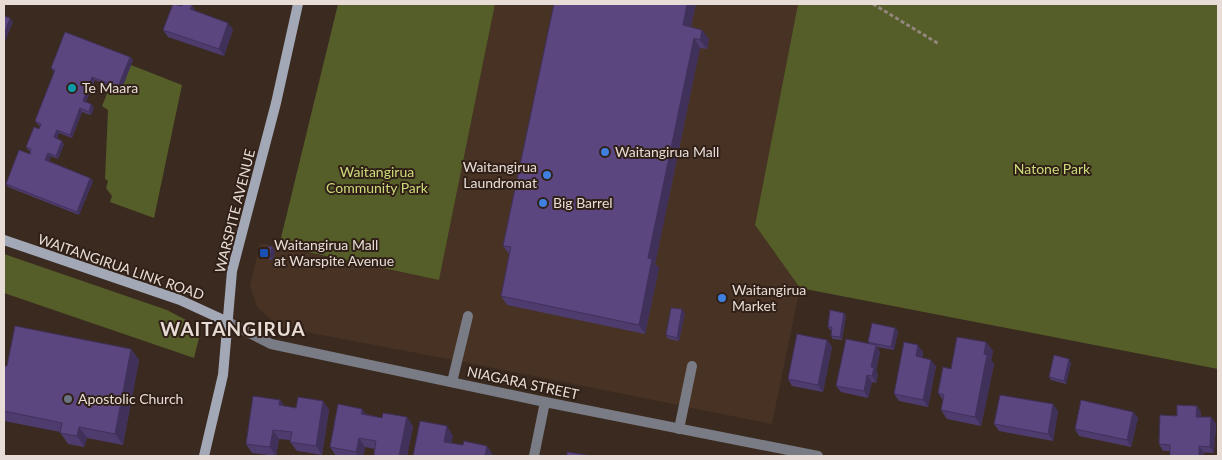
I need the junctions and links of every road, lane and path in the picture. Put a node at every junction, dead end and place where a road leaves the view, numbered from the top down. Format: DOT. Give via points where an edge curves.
graph roads {
  1 [pos="298,4"];
  2 [pos="873,4"];
  3 [pos="939,44"];
  4 [pos="4,240"];
  5 [pos="468,316"];
  6 [pos="228,322"];
  7 [pos="692,366"];
  8 [pos="452,382"];
  9 [pos="545,402"];
  10 [pos="679,429"];
  11 [pos="204,456"];
  12 [pos="534,456"];
  13 [pos="818,456"];
  1 -- 6 [label="main road, WARSPITE AVENUE" via="232,271"];
  2 -- 3 [label="path"];
  4 -- 6 [label="main road, WAITANGIRUA LINK ROAD" via="180,300"];
  5 -- 8 [label="street"];
  6 -- 8 [label="street, NIAGARA STREET" via="271,344"];
  6 -- 11 [label="main road, WARSPITE AVENUE" via="223,375"];
  7 -- 10 [label="street"];
  8 -- 9 [label="street, NIAGARA STREET"];
  9 -- 10 [label="street, NIAGARA STREET"];
  9 -- 12 [label="street"];
  10 -- 13 [label="street, NIAGARA STREET"];
}
